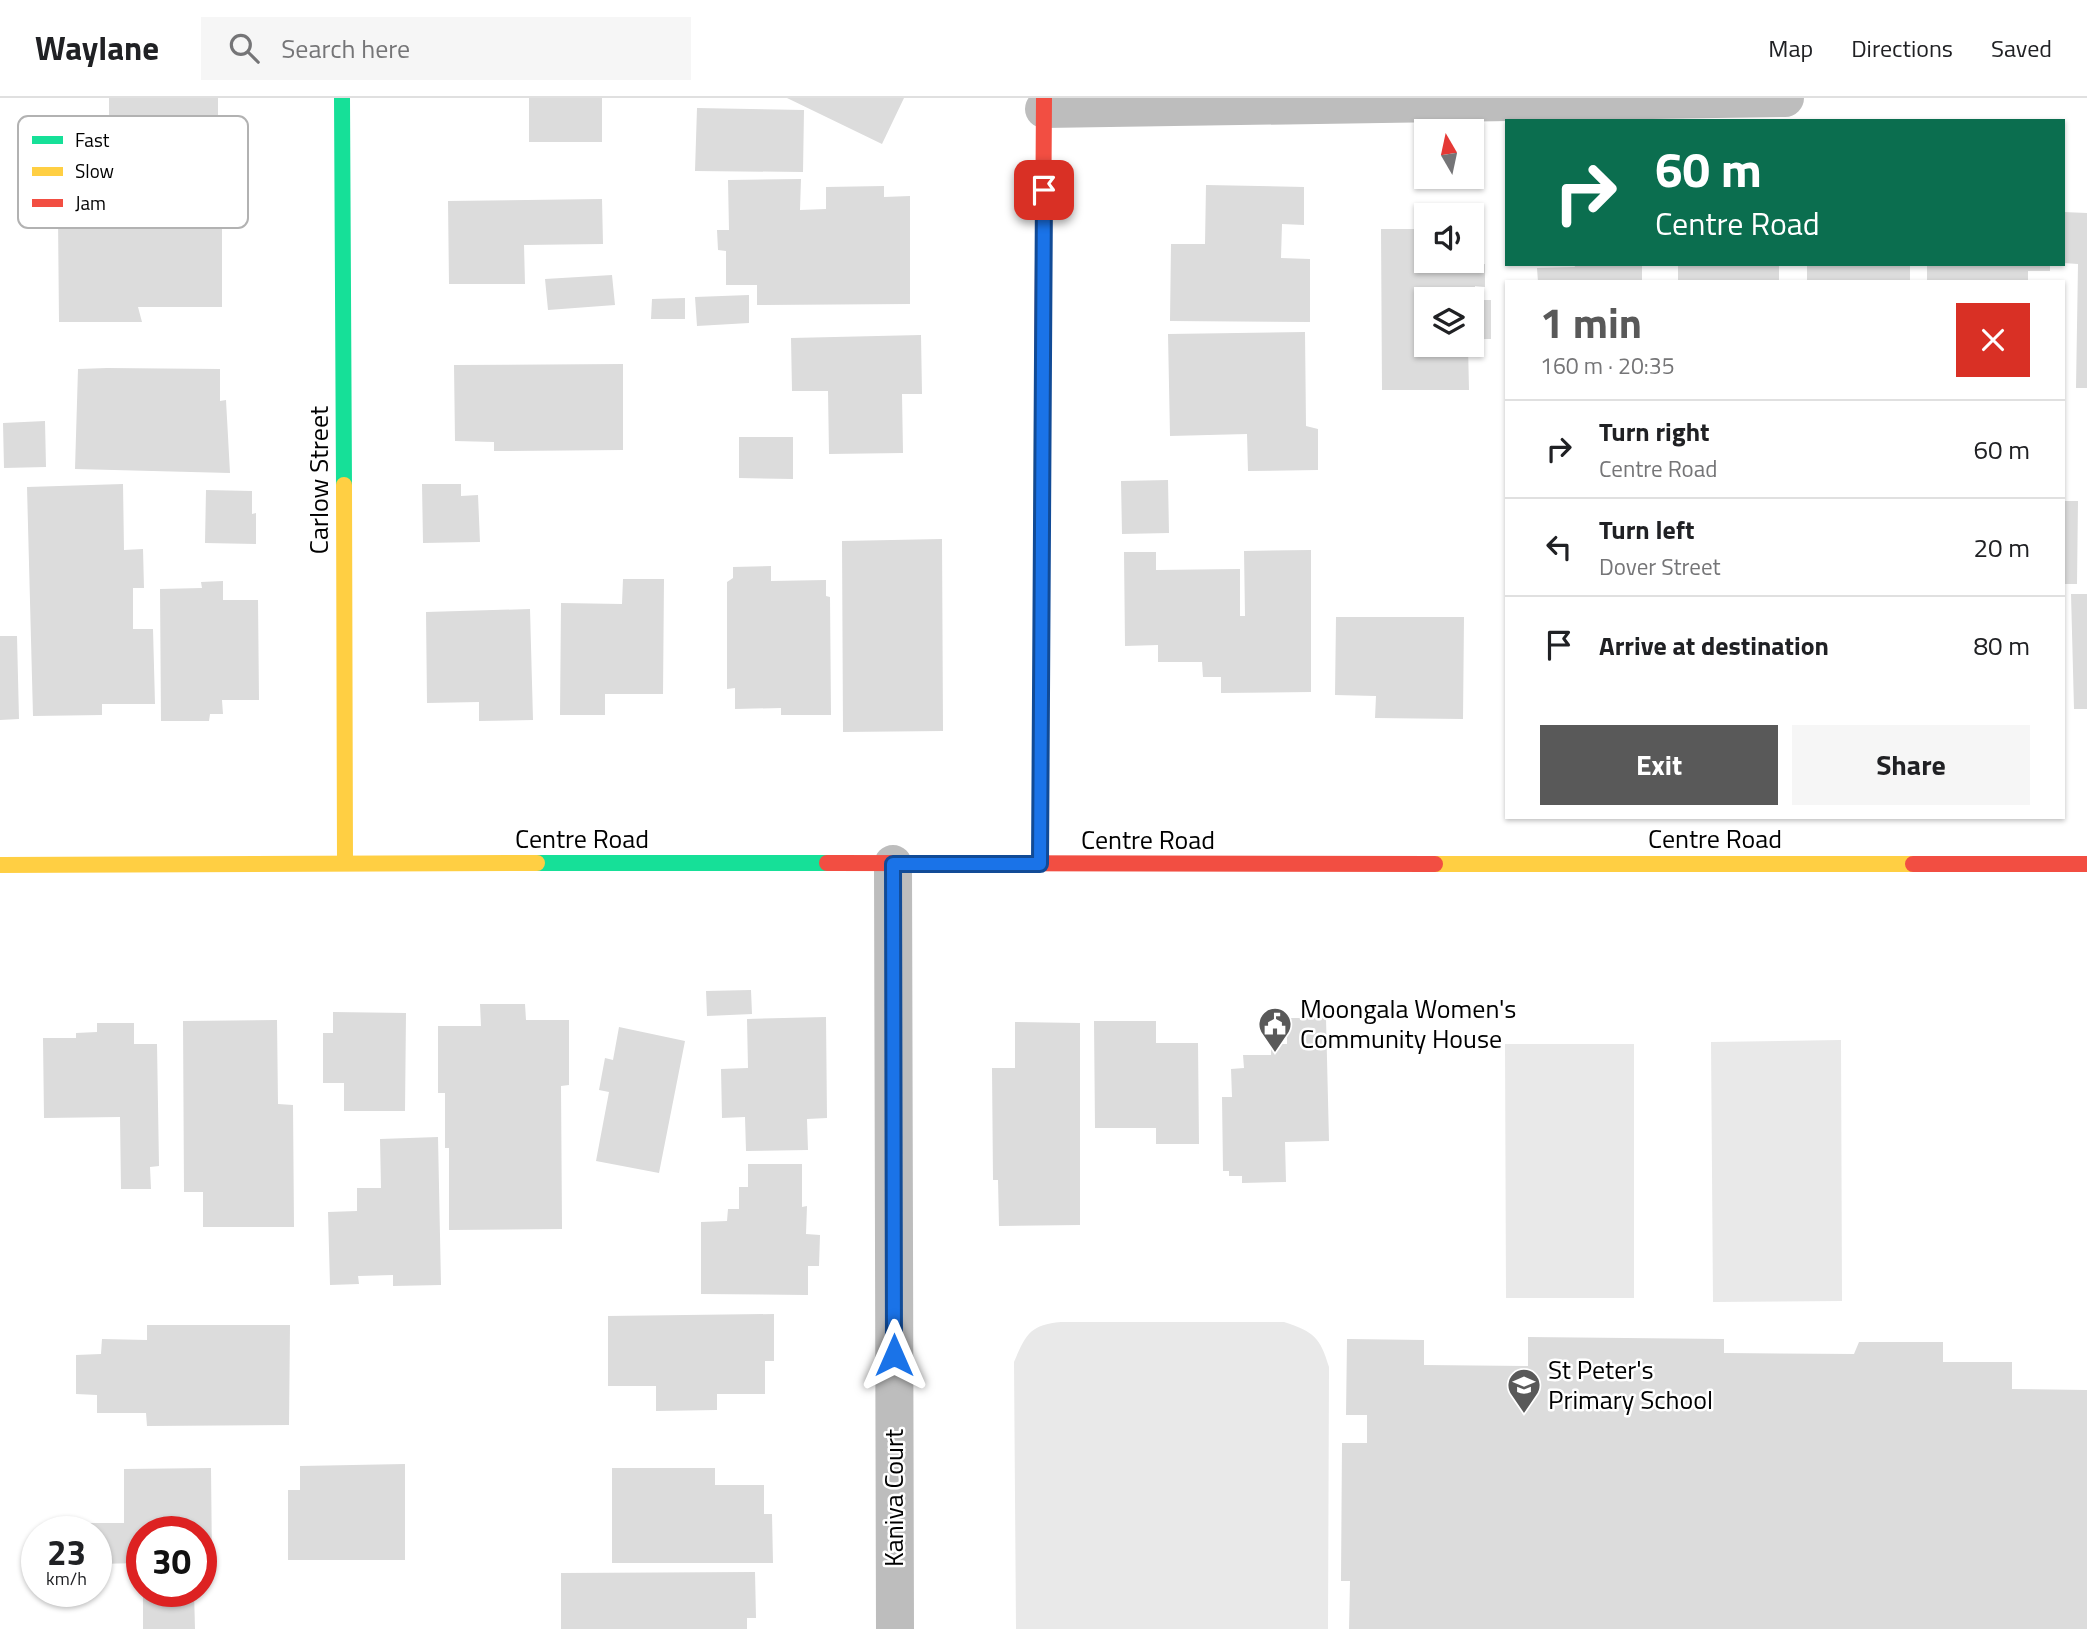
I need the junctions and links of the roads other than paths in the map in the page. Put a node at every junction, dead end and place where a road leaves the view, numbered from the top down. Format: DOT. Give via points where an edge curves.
graph roads {
  1 [pos="342,98"];
  2 [pos="1785,98"];
  3 [pos="1044,103"];
  4 [pos="345,863"];
  5 [pos="893,864"];
  6 [pos="1040,864"];
  7 [pos="2087,864"];
  8 [pos="0,865"];
  9 [pos="894,1629"];
  1 -- 4 [label="main road, Carlow Street"];
  2 -- 3 [label="street"];
  3 -- 6 [label="main road"];
  4 -- 5 [label="main road, Centre Road"];
  4 -- 8 [label="main road, Centre Road"];
  5 -- 6 [label="main road, Centre Road"];
  5 -- 9 [label="street, Kaniva Court"];
  6 -- 7 [label="main road, Centre Road"];
}
